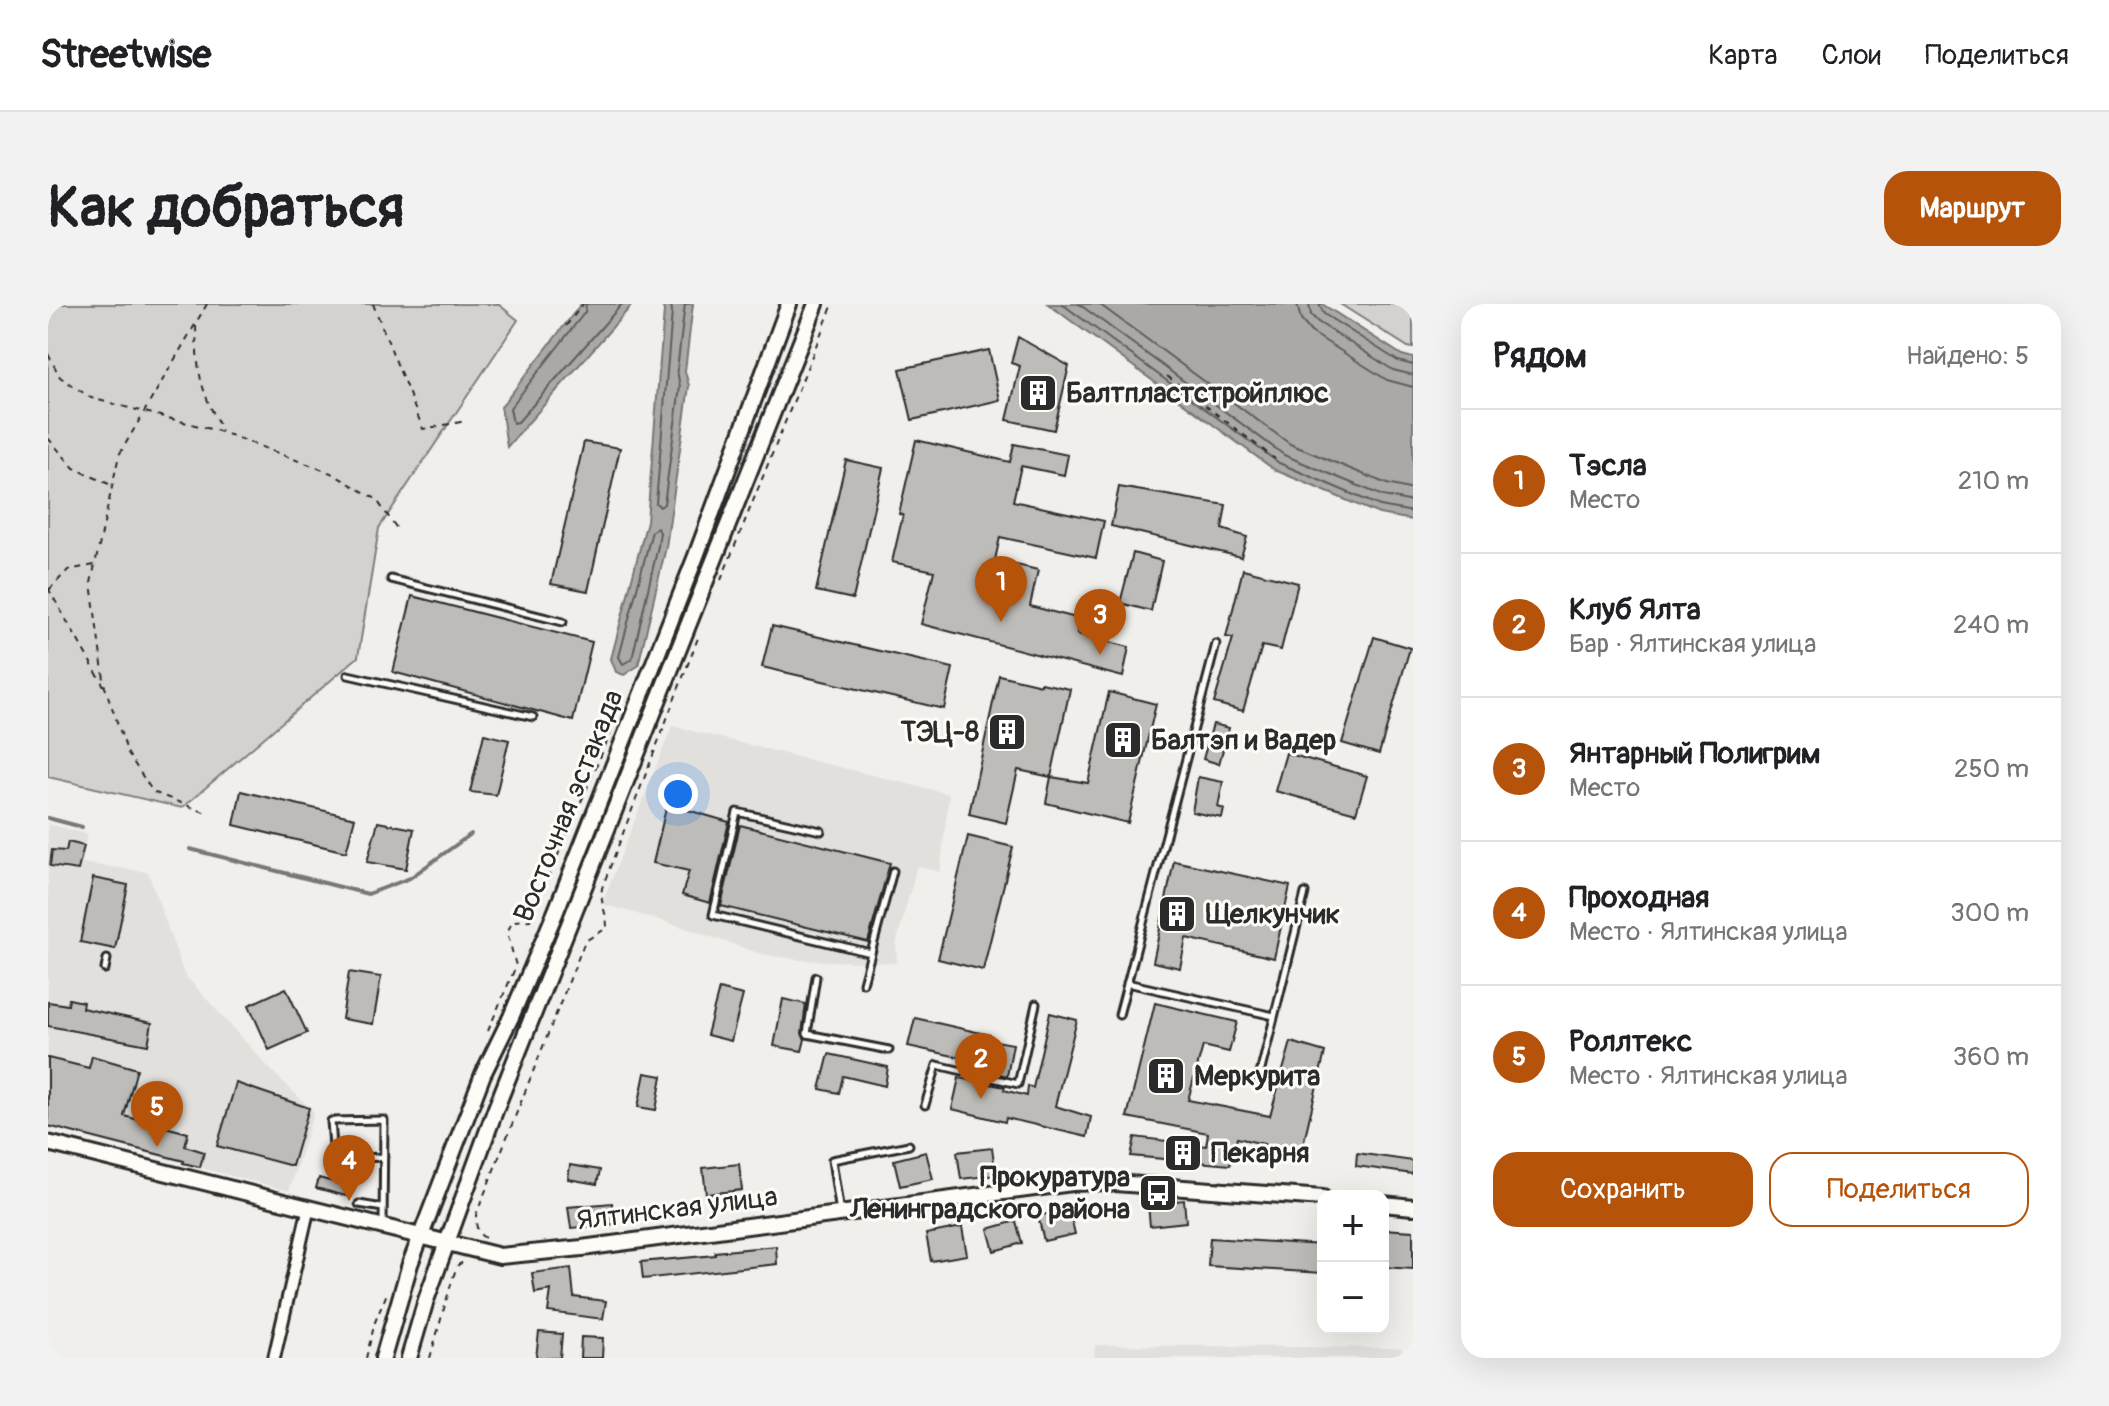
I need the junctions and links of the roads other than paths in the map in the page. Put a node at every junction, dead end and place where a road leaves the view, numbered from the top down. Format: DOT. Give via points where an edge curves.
graph roads {
  1 [pos="789,304"];
  2 [pos="816,304"];
  3 [pos="391,579"];
  4 [pos="563,622"];
  5 [pos="1216,644"];
  6 [pos="348,675"];
  7 [pos="533,717"];
  8 [pos="821,831"];
  9 [pos="893,871"];
  10 [pos="1305,893"];
  11 [pos="871,953"];
  12 [pos="107,959"];
  13 [pos="105,969"];
  14 [pos="816,977"];
  15 [pos="863,983"];
  16 [pos="1127,983"];
  17 [pos="1036,1004"];
  18 [pos="1119,1015"];
  19 [pos="1274,1017"];
  20 [pos="889,1050"];
  21 [pos="1258,1082"];
  22 [pos="925,1105"];
  23 [pos="48,1143"];
  24 [pos="909,1145"];
  25 [pos="384,1157"];
  26 [pos="1317,1198"];
  27 [pos="359,1204"];
  28 [pos="1389,1205"];
  29 [pos="309,1207"];
  30 [pos="1413,1207"];
  31 [pos="383,1208"];
  32 [pos="840,1214"];
  33 [pos="383,1226"];
  34 [pos="421,1235"];
  35 [pos="448,1243"];
  36 [pos="274,1358"];
  37 [pos="383,1358"];
  38 [pos="409,1358"];
  1 -- 34 [label="main road, Восточная эстакада" via="556,911 483,1074"];
  2 -- 35 [label="main road, Восточная эстакада" via="496,1108"];
  3 -- 4 [label="lane"];
  5 -- 16 [label="lane"];
  6 -- 7 [label="lane"];
  8 -- 11 [label="lane" via="737,812 713,915"];
  9 -- 11 [label="lane"];
  10 -- 19 [label="lane"];
  11 -- 15 [label="lane"];
  12 -- 13 [label="lane"];
  14 -- 20 [label="lane" via="807,1034"];
  16 -- 18 [label="lane"];
  16 -- 19 [label="lane"];
  17 -- 22 [label="lane" via="1018,1084 937,1065"];
  19 -- 21 [label="lane"];
  23 -- 29 [label="main road, Ялтинская улица"];
  24 -- 32 [label="lane" via="832,1160"];
  25 -- 25 [label="lane" via="384,1120 331,1121 334,1159"];
  25 -- 31 [label="lane"];
  26 -- 32 [label="main road, Ялтинская улица" via="1101,1182"];
  27 -- 31 [label="lane"];
  28 -- 30 [label="main road"];
  29 -- 33 [label="main road, Ялтинская улица"];
  29 -- 36 [label="street"];
  31 -- 33 [label="lane"];
  32 -- 35 [label="main road, Ялтинская улица" via="500,1256"];
  33 -- 34 [label="main road, Ялтинская улица"];
  34 -- 35 [label="main road, Ялтинская улица"];
  34 -- 37 [label="main road, Восточная эстакада"];
  35 -- 38 [label="main road, Восточная эстакада"];
}
